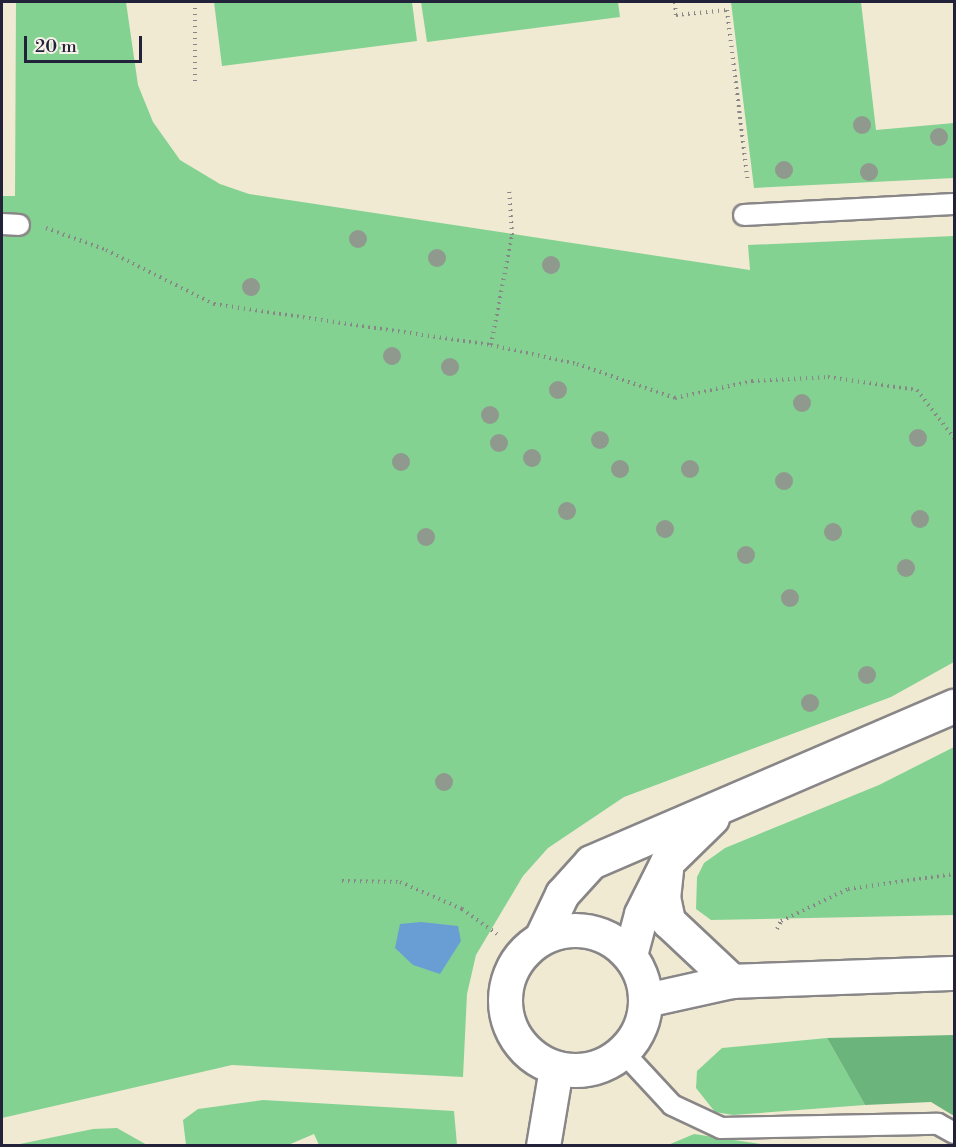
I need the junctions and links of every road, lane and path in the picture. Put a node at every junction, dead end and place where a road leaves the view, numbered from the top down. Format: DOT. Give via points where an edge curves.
graph roads {
  1 [pos="195,2"];
  2 [pos="675,2"];
  3 [pos="195,84"];
  4 [pos="748,183"];
  5 [pos="509,188"];
  6 [pos="954,204"];
  7 [pos="744,215"];
  8 [pos="10,224"];
  9 [pos="491,345"];
  10 [pos="954,438"];
  11 [pos="954,706"];
  12 [pos="727,804"];
  13 [pos="667,862"];
  14 [pos="954,874"];
  15 [pos="342,881"];
  16 [pos="777,929"];
  17 [pos="497,934"];
  18 [pos="541,938"];
  19 [pos="630,955"];
  20 [pos="954,973"];
  21 [pos="732,981"];
  22 [pos="646,1000"];
  23 [pos="623,1052"];
  24 [pos="556,1068"];
  25 [pos="954,1132"];
  26 [pos="826,1137"];
  27 [pos="543,1146"];
  1 -- 3 [label="path"];
  2 -- 4 [label="path" via="676,15 727,10"];
  5 -- 9 [label="path" via="512,235"];
  6 -- 7 [label="lane"];
  8 -- 9 [label="path" via="65,233 214,304"];
  9 -- 10 [label="path" via="577,364 675,398 752,381 828,377 917,390"];
  11 -- 12 [label="street"];
  12 -- 13 [label="street"];
  12 -- 18 [label="street" via="591,862 562,894"];
  13 -- 19 [label="street" via="641,914"];
  13 -- 21 [label="street" via="663,897 668,921"];
  14 -- 16 [label="path" via="848,889 781,921"];
  15 -- 17 [label="path" via="400,882 462,909"];
  18 -- 19 [label="street" via="572,929 593,933"];
  18 -- 24 [label="street" via="510,972 507,1019 526,1050"];
  19 -- 22 [label="street"];
  20 -- 21 [label="street"];
  21 -- 22 [label="street"];
  22 -- 23 [label="street" via="643,1019"];
  23 -- 24 [label="street" via="580,1071"];
  23 -- 26 [label="lane" via="672,1105 695,1120 721,1128"];
  24 -- 27 [label="street"];
  25 -- 26 [label="lane" via="938,1124"];
}
